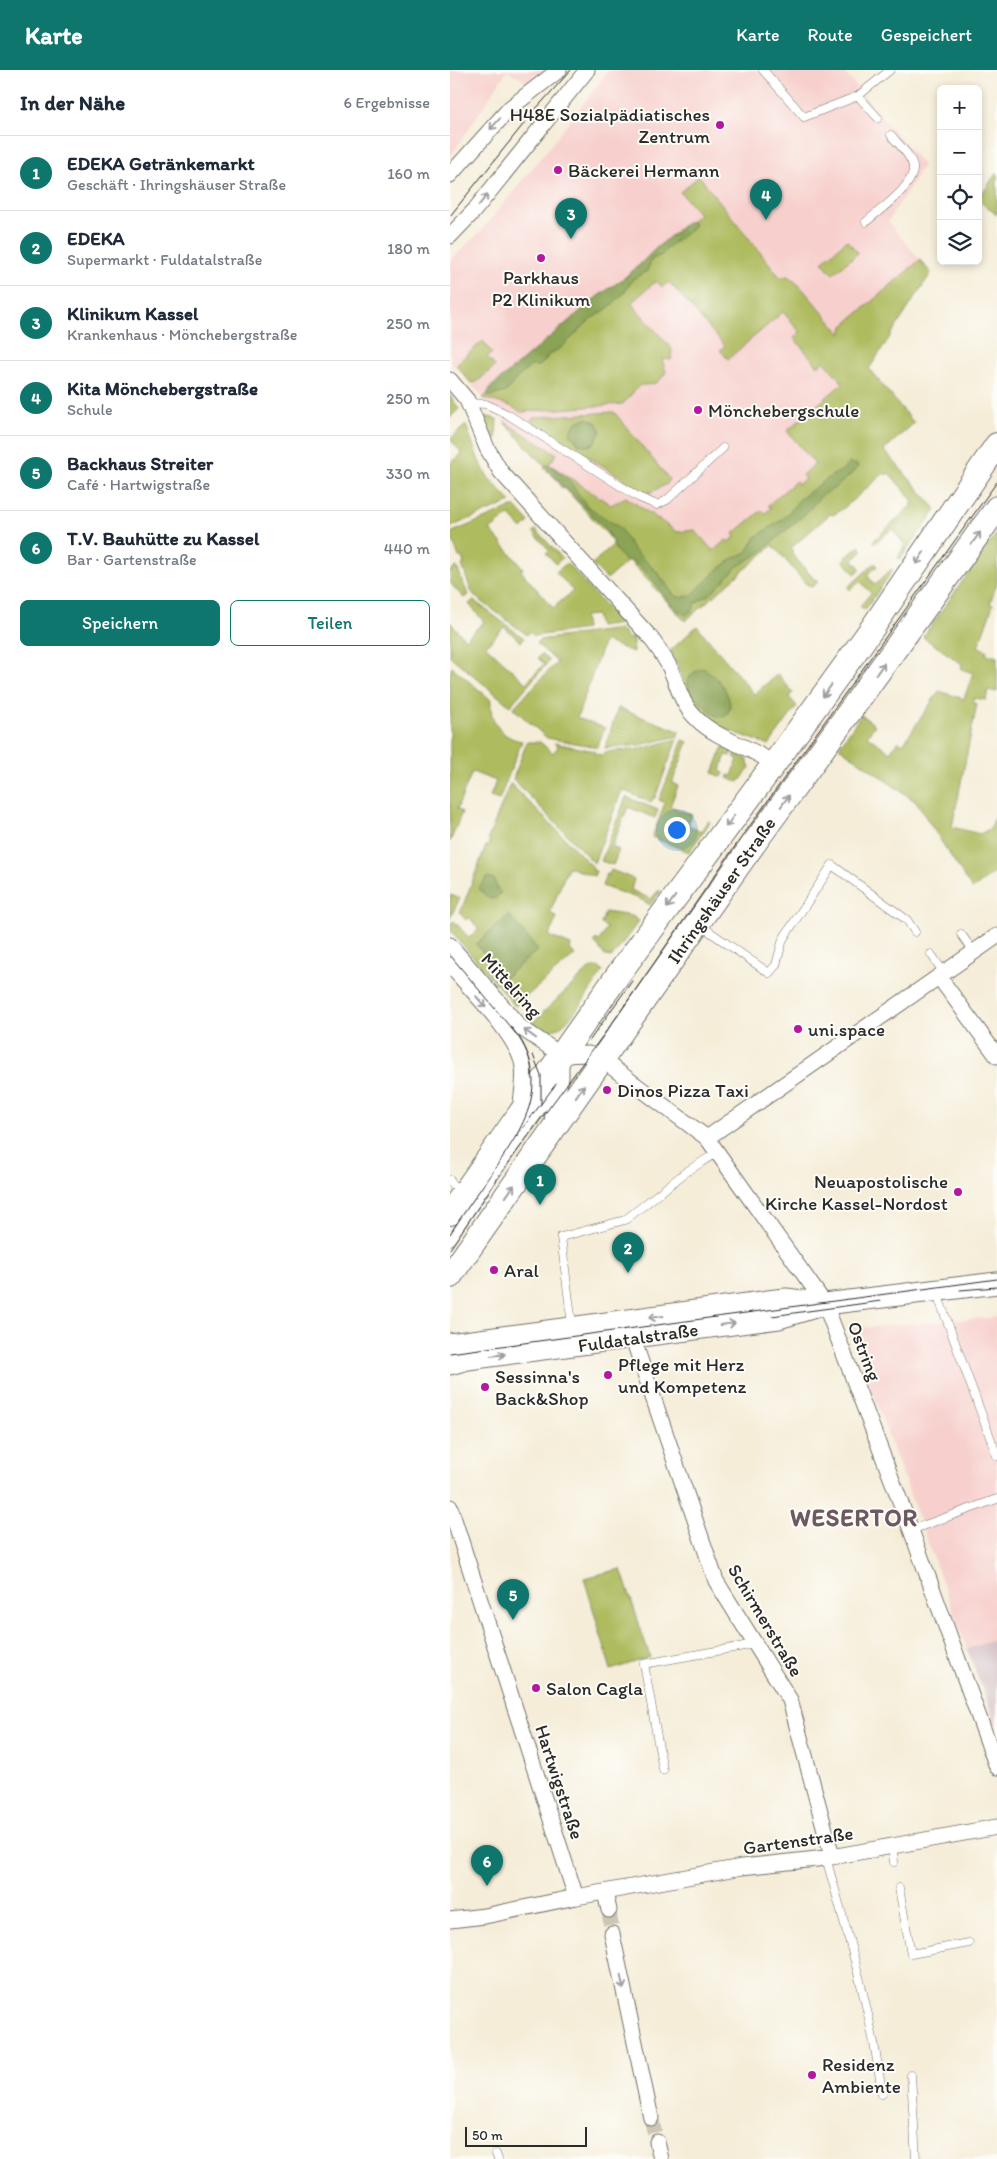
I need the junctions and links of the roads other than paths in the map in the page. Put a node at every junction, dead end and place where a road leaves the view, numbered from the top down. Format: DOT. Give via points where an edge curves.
graph roads {
  1 [pos="559,70"];
  2 [pos="587,70"];
  3 [pos="763,70"];
  4 [pos="890,70"];
  5 [pos="858,96"];
  6 [pos="878,118"];
  7 [pos="891,135"];
  8 [pos="450,175"];
  9 [pos="866,222"];
  10 [pos="450,236"];
  11 [pos="450,380"];
  12 [pos="468,403"];
  13 [pos="997,445"];
  14 [pos="723,448"];
  15 [pos="997,508"];
  16 [pos="774,764"];
  17 [pos="698,923"];
  18 [pos="915,932"];
  19 [pos="961,934"];
  20 [pos="997,936"];
  21 [pos="450,945"];
  22 [pos="974,952"];
  23 [pos="931,954"];
  24 [pos="450,965"];
  25 [pos="942,975"];
  26 [pos="561,1055"];
  27 [pos="997,1056"];
  28 [pos="601,1059"];
  29 [pos="560,1084"];
  30 [pos="520,1113"];
  31 [pos="552,1131"];
  32 [pos="707,1138"];
  33 [pos="718,1152"];
  34 [pos="508,1155"];
  35 [pos="457,1186"];
  36 [pos="450,1213"];
  37 [pos="450,1241"];
  38 [pos="450,1276"];
  39 [pos="997,1283"];
  40 [pos="936,1290"];
  41 [pos="825,1304"];
  42 [pos="629,1329"];
  43 [pos="574,1337"];
  44 [pos="450,1344"];
  45 [pos="450,1364"];
  46 [pos="997,1456"];
  47 [pos="997,1499"];
  48 [pos="450,1507"];
  49 [pos="911,1530"];
  50 [pos="756,1644"];
  51 [pos="997,1767"];
  52 [pos="663,1770"];
  53 [pos="997,1827"];
  54 [pos="892,1846"];
  55 [pos="829,1857"];
  56 [pos="894,1862"];
  57 [pos="899,1888"];
  58 [pos="605,1893"];
  59 [pos="576,1897"];
  60 [pos="608,1910"];
  61 [pos="455,1920"];
  62 [pos="612,1934"];
  63 [pos="969,1943"];
  64 [pos="911,2075"];
  65 [pos="882,2094"];
  66 [pos="651,2118"];
  67 [pos="657,2142"];
  68 [pos="661,2159"];
  69 [pos="916,2159"];
  1 -- 8 [label="street, one-way" via="510,108"];
  10 -- 2 [label="street, one-way"];
  3 -- 5 [label="lane" via="804,118"];
  4 -- 5 [label="lane"];
  5 -- 6 [label="lane"];
  7 -- 9 [label="lane" via="910,158 912,177"];
  11 -- 12 [label="street"];
  12 -- 14 [label="lane" via="486,404 507,414 638,496 658,505 668,500"];
  12 -- 16 [label="street" via="501,472 650,638 669,667 680,698 697,720"];
  13 -- 16 [label="main road, Ihringshäuser Straße, one-way" via="873,627"];
  17 -- 15 [label="main road, Ihringshäuser Straße, one-way"];
  16 -- 26 [label="main road, Ihringshäuser Straße, one-way"];
  17 -- 18 [label="lane" via="768,973 776,965 783,939 832,865 907,920"];
  17 -- 28 [label="main road, Ihringshäuser Straße"];
  19 -- 22 [label="lane"];
  20 -- 22 [label="street"];
  26 -- 21 [label="street, Mittelring, one-way" via="520,1027"];
  22 -- 25 [label="street"];
  23 -- 25 [label="lane"];
  24 -- 30 [label="street, Mittelring, one-way" via="510,1038 523,1064"];
  25 -- 27 [label="street"];
  25 -- 32 [label="street"];
  26 -- 28 [label="street, Ostring" via="589,1054"];
  26 -- 29 [label="street"];
  26 -- 30 [label="main road, Ihringshäuser Straße"];
  31 -- 28 [label="main road, Ihringshäuser Straße, one-way"];
  28 -- 32 [label="street, Ostring"];
  29 -- 31 [label="street"];
  29 -- 34 [label="lane"];
  30 -- 34 [label="lane"];
  30 -- 35 [label="main road, Ihringshäuser Straße"];
  38 -- 31 [label="main road, Ihringshäuser Straße, one-way"];
  32 -- 33 [label="street, Ostring"];
  33 -- 41 [label="street, Ostring"];
  33 -- 43 [label="lane" via="686,1172 625,1220 561,1237"];
  34 -- 37 [label="lane"];
  35 -- 36 [label="main road, Ihringshäuser Straße"];
  39 -- 40 [label="main road, Fuldatalstraße"];
  40 -- 41 [label="main road, Fuldatalstraße"];
  40 -- 46 [label="lane"];
  41 -- 42 [label="main road, Fuldatalstraße" via="789,1316"];
  41 -- 49 [label="street, Ostring"];
  42 -- 43 [label="main road, Fuldatalstraße"];
  42 -- 50 [label="street, Schirmerstraße" via="716,1580"];
  43 -- 44 [label="main road, Fuldatalstraße"];
  45 -- 43 [label="main road, Fuldatalstraße, one-way"];
  47 -- 49 [label="lane"];
  48 -- 59 [label="street, Hartwigstraße"];
  49 -- 51 [label="street, Ostring"];
  50 -- 52 [label="lane" via="644,1664"];
  50 -- 55 [label="street, Schirmerstraße" via="790,1700"];
  53 -- 54 [label="street, Gartenstraße"];
  54 -- 55 [label="street, Gartenstraße"];
  54 -- 56 [label="lane"];
  55 -- 58 [label="street, Gartenstraße" via="742,1868"];
  55 -- 65 [label="lane" via="877,2053"];
  57 -- 63 [label="lane" via="911,1954"];
  58 -- 59 [label="street, Gartenstraße"];
  58 -- 60 [label="street"];
  59 -- 61 [label="street, Gartenstraße"];
  62 -- 66 [label="street, one-way"];
  64 -- 69 [label="lane"];
  67 -- 68 [label="street"];
}
